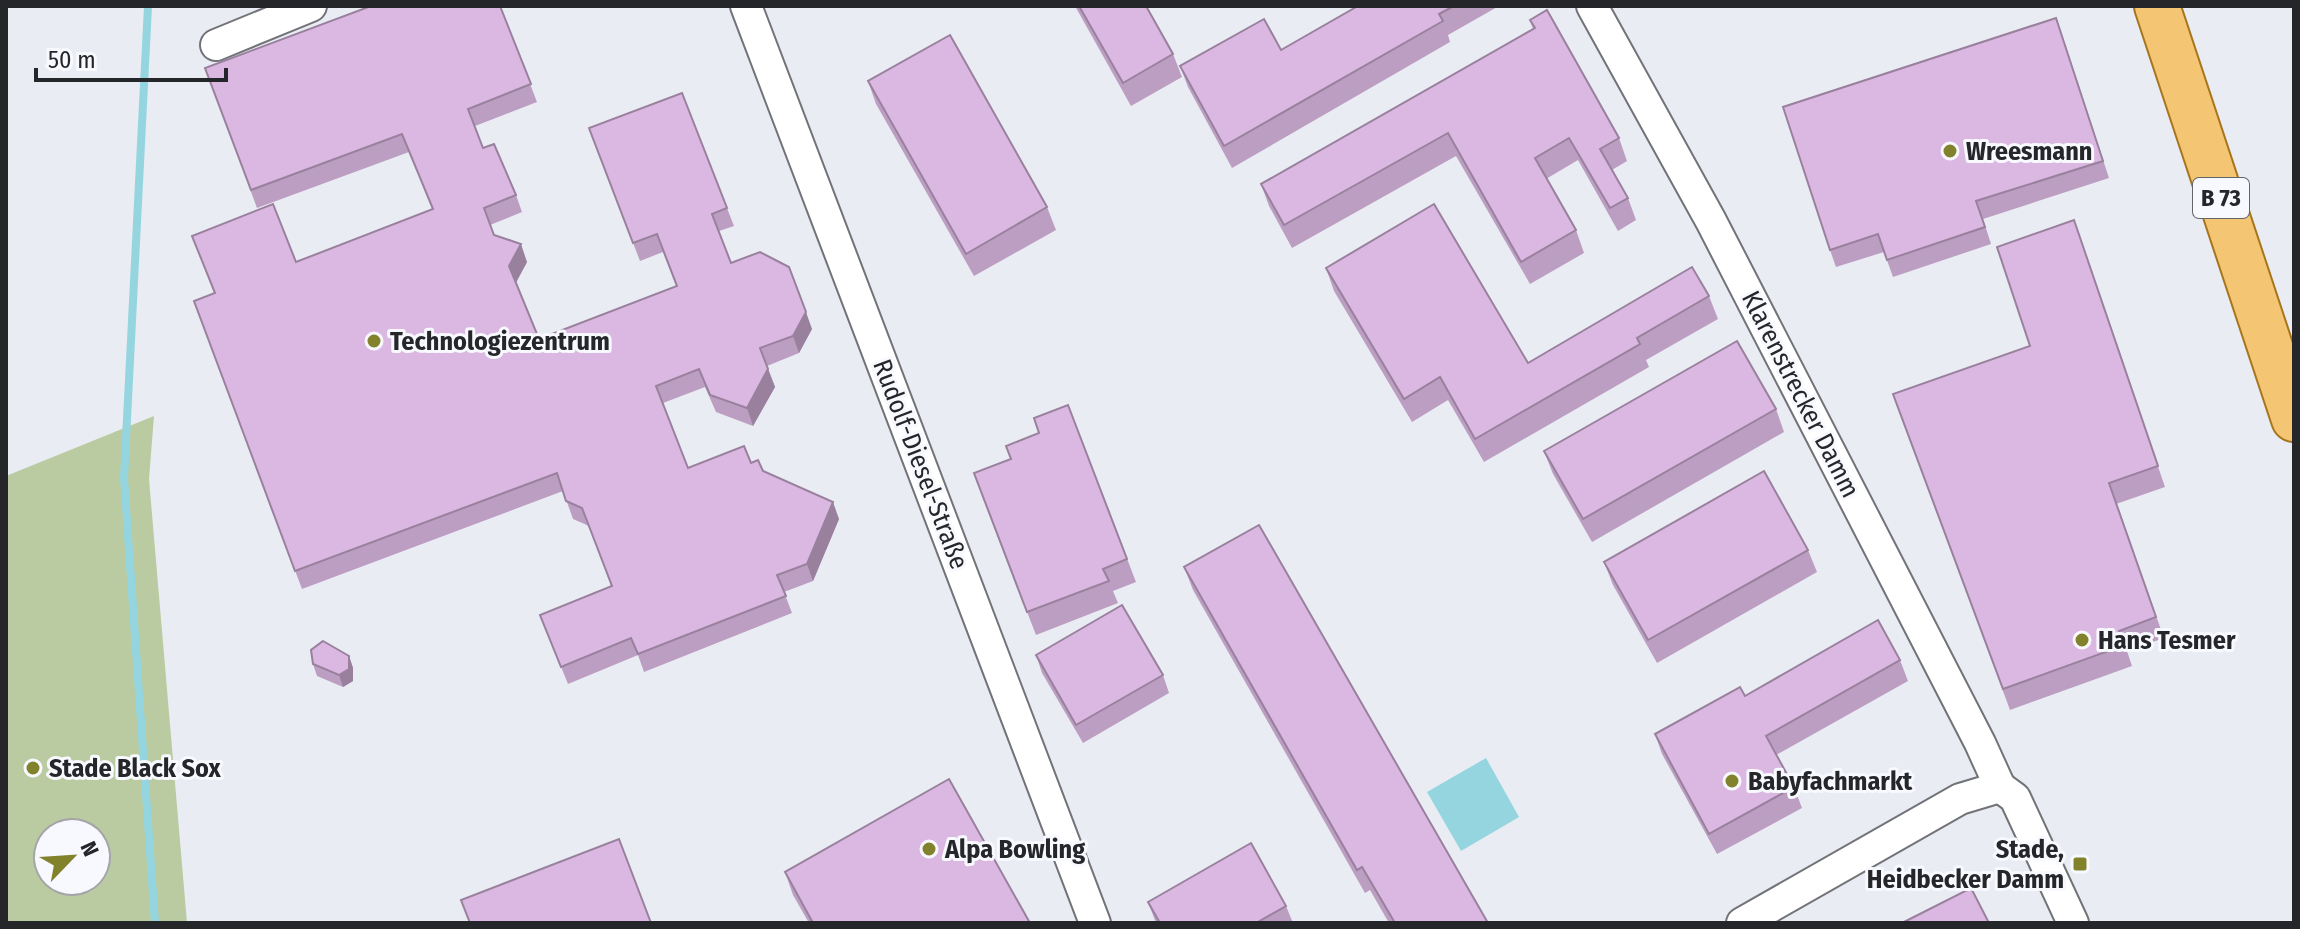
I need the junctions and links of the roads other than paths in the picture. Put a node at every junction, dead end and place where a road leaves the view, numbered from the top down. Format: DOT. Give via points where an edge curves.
graph roads {
  1 [pos="311,6"];
  2 [pos="746,6"];
  3 [pos="1592,6"];
  4 [pos="2157,6"];
  5 [pos="216,45"];
  6 [pos="2294,419"];
  7 [pos="2000,787"];
  8 [pos="1095,923"];
  9 [pos="1742,923"];
  10 [pos="2073,923"];
  1 -- 5 [label="street"];
  2 -- 8 [label="street, Rudolf-Diesel-Straße"];
  3 -- 7 [label="street, Klarenstrecker Damm" via="1711,221"];
  4 -- 6 [label="main road, B 73"];
  7 -- 9 [label="street" via="1960,799"];
  7 -- 10 [label="street, Klarenstrecker Damm" via="2015,798"];
}
